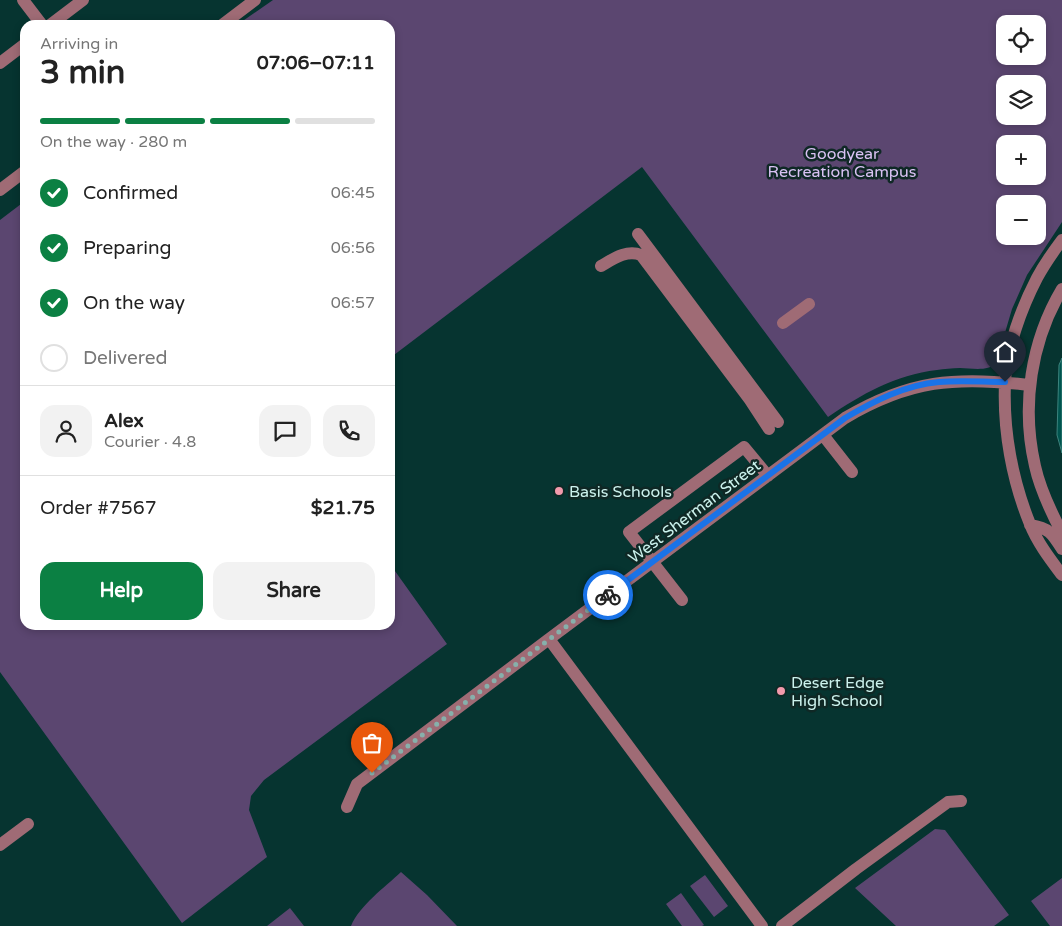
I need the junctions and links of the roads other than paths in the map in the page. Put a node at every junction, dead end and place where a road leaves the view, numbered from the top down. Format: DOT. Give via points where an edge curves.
graph roads {
  1 [pos="23,0"];
  2 [pos="84,0"];
  3 [pos="255,0"];
  4 [pos="38,20"];
  5 [pos="57,20"];
  6 [pos="229,20"];
  7 [pos="20,48"];
  8 [pos="0,63"];
  9 [pos="20,175"];
  10 [pos="0,190"];
  11 [pos="638,234"];
  12 [pos="1062,240"];
  13 [pos="601,266"];
  14 [pos="1062,288"];
  15 [pos="809,304"];
  16 [pos="783,323"];
  17 [pos="1005,382"];
  18 [pos="1029,385"];
  19 [pos="823,435"];
  20 [pos="852,472"];
  21 [pos="768,476"];
  22 [pos="1030,525"];
  23 [pos="1062,533"];
  24 [pos="1062,549"];
  25 [pos="653,561"];
  26 [pos="1062,575"];
  27 [pos="682,600"];
  28 [pos="548,639"];
  29 [pos="961,801"];
  30 [pos="347,807"];
  31 [pos="28,824"];
  32 [pos="0,846"];
  33 [pos="762,926"];
  34 [pos="782,926"];
  1 -- 4 [label="street"];
  2 -- 5 [label="street"];
  3 -- 6 [label="street"];
  7 -- 8 [label="street"];
  9 -- 10 [label="street"];
  11 -- 13 [label="street" via="774,425 750,400 641,255 626,253"];
  12 -- 17 [label="street" via="1037,278 1020,318"];
  14 -- 18 [label="street" via="1048,315"];
  15 -- 16 [label="street"];
  17 -- 18 [label="street, West Sherman Street"];
  17 -- 19 [label="street, West Sherman Street" via="954,381 917,386 868,405"];
  17 -- 22 [label="street" via="1010,459"];
  18 -- 23 [label="street" via="1034,466"];
  19 -- 20 [label="street"];
  19 -- 21 [label="street, West Sherman Street"];
  21 -- 25 [label="street, West Sherman Street"];
  21 -- 25 [label="street" via="744,447 642,522 629,532"];
  22 -- 24 [label="street" via="1050,532"];
  22 -- 26 [label="street"];
  25 -- 27 [label="street"];
  25 -- 28 [label="street, West Sherman Street"];
  28 -- 30 [label="street, West Sherman Street" via="357,784"];
  28 -- 33 [label="street"];
  29 -- 34 [label="street" via="948,802"];
  31 -- 32 [label="street"];
}
